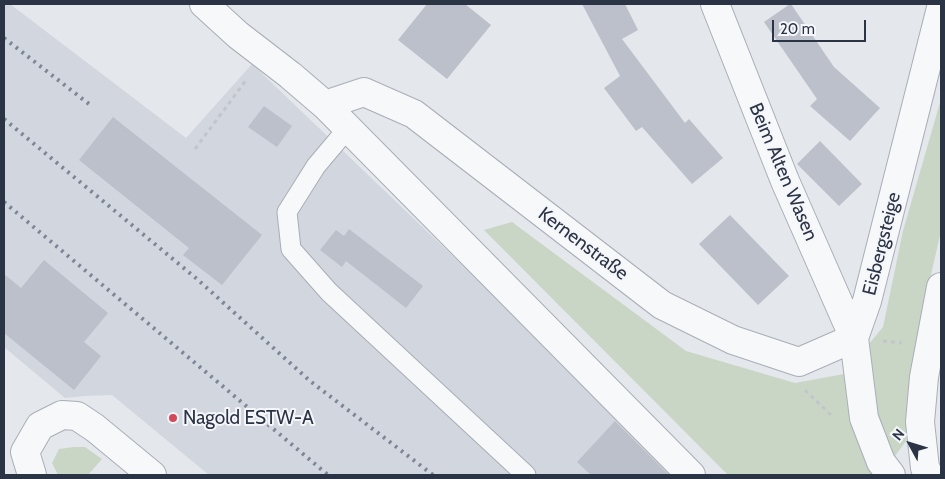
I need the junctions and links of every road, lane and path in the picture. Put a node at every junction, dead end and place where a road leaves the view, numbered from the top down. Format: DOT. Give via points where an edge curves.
graph roads {
  1 [pos="204,4"];
  2 [pos="715,4"];
  3 [pos="941,8"];
  4 [pos="250,76"];
  5 [pos="325,105"];
  6 [pos="348,128"];
  7 [pos="195,149"];
  8 [pos="941,287"];
  9 [pos="935,333"];
  10 [pos="854,338"];
  11 [pos="32,475"];
  12 [pos="152,475"];
  13 [pos="526,475"];
  14 [pos="690,475"];
  15 [pos="891,475"];
  16 [pos="929,475"];
  1 -- 5 [label="street"];
  2 -- 10 [label="street, Beim Alten Wasen" via="785,181"];
  3 -- 10 [label="street, Eisbergsteige" via="867,301"];
  4 -- 7 [label="path"];
  5 -- 6 [label="street"];
  5 -- 10 [label="street, Kernenstraße" via="364,92 414,114 662,305 733,340 800,362"];
  6 -- 13 [label="lane" via="316,166 287,212 291,249 329,292"];
  6 -- 14 [label="street"];
  8 -- 9 [label="street"];
  9 -- 10 [label="path"];
  9 -- 16 [label="street" via="924,377 920,422 925,468"];
  10 -- 15 [label="street, Eisbergsteige" via="864,418 880,462"];
  11 -- 12 [label="street" via="26,452 40,426 62,415 77,416"];
}
